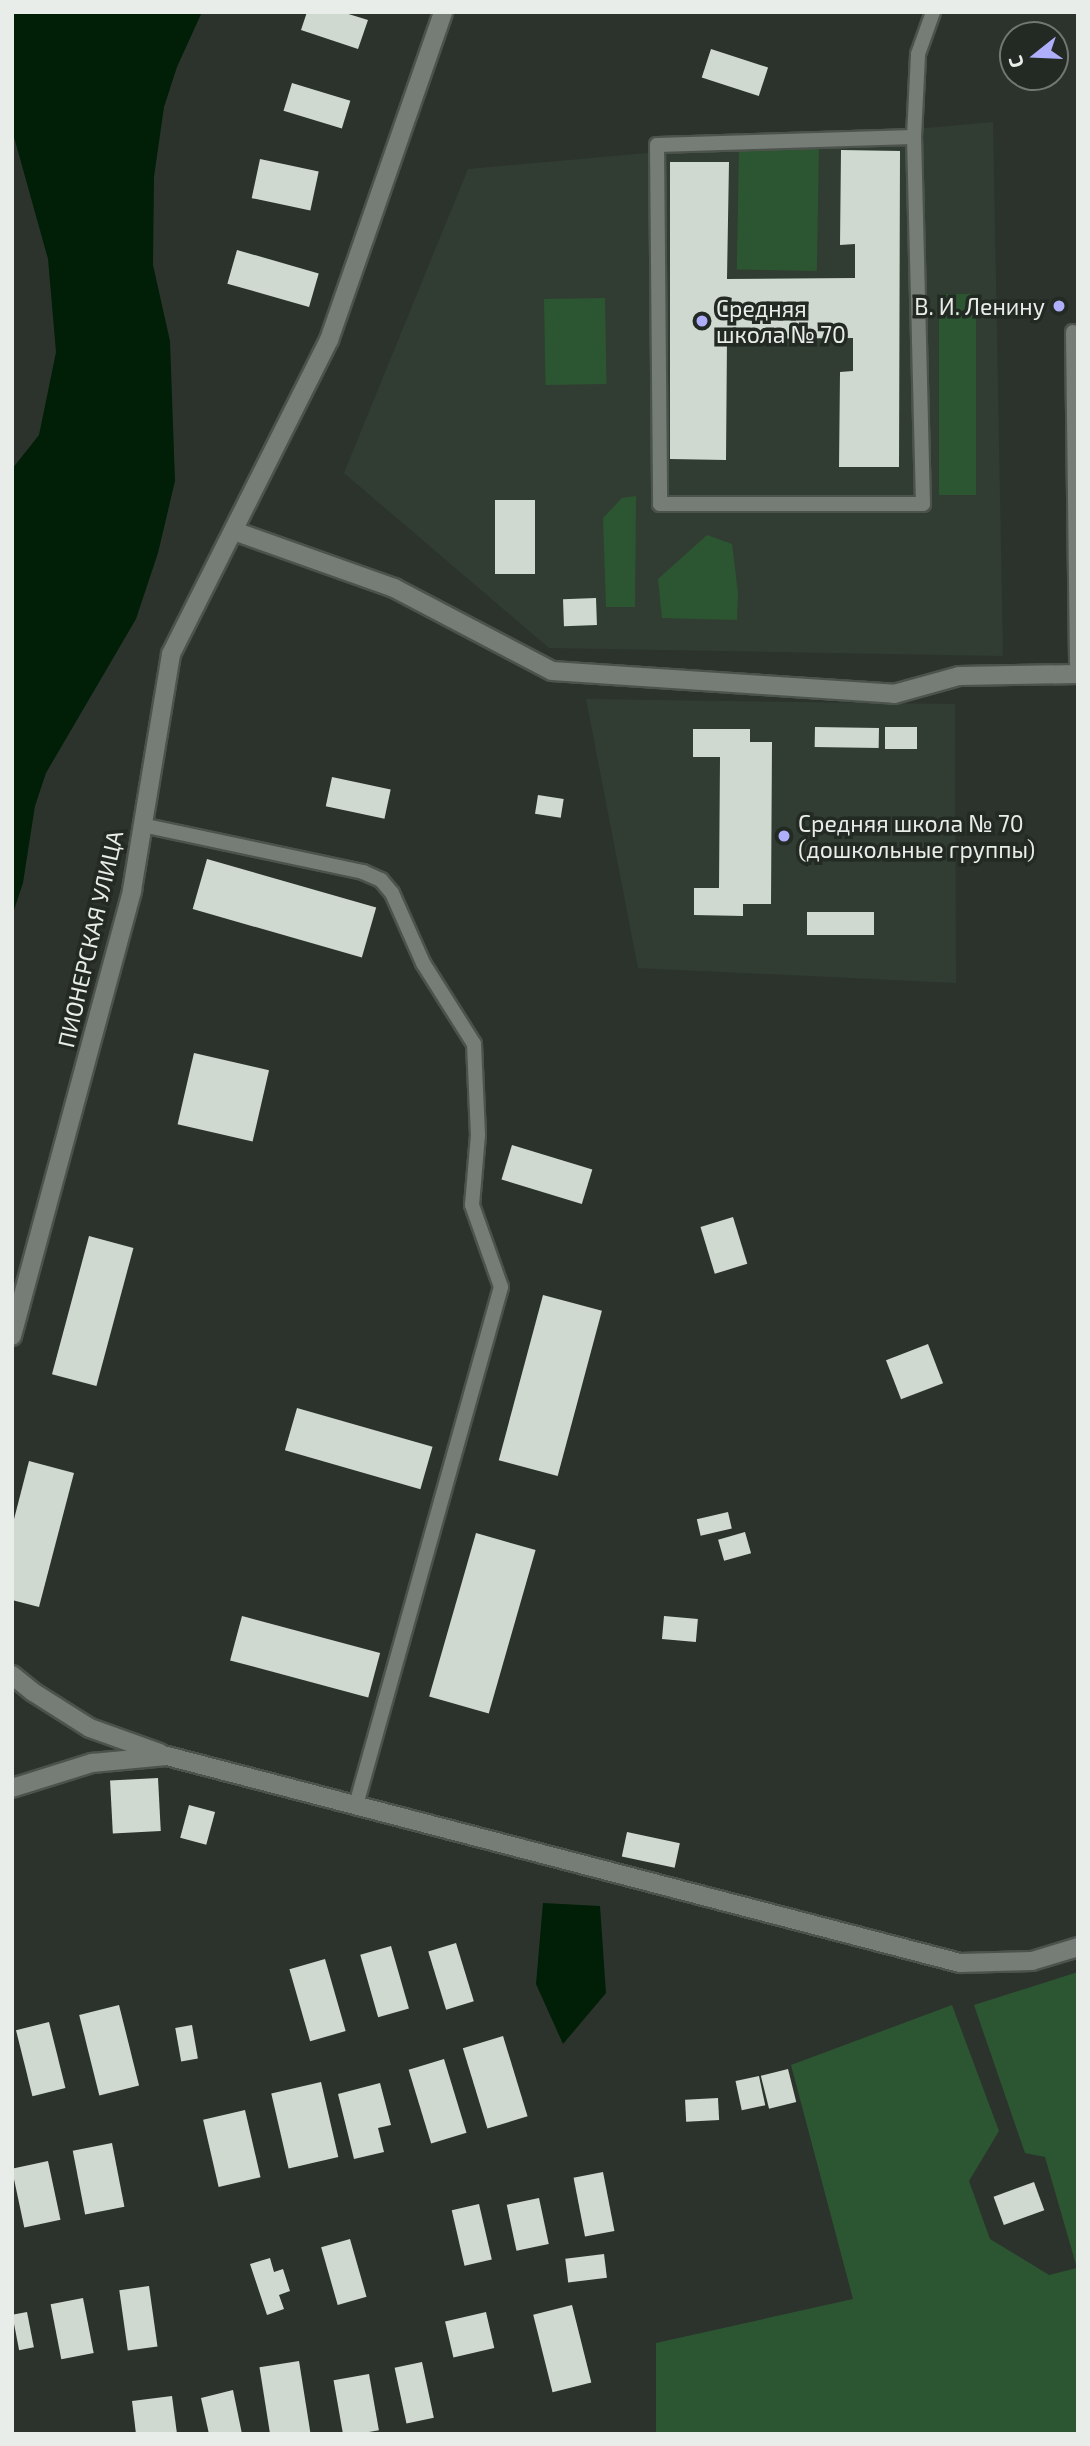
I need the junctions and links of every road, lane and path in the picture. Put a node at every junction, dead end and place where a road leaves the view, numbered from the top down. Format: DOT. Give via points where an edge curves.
graph roads {
  1 [pos="443,12"];
  2 [pos="933,12"];
  3 [pos="915,137"];
  4 [pos="1073,332"];
  5 [pos="234,531"];
  6 [pos="1077,674"];
  7 [pos="142,825"];
  8 [pos="12,1336"];
  9 [pos="12,1675"];
  10 [pos="167,1756"];
  11 [pos="12,1788"];
  12 [pos="356,1805"];
  13 [pos="1078,1947"];
  1 -- 5 [label="street, ПИОНЕРСКАЯ УЛИЦА" via="329,340"];
  2 -- 3 [label="lane" via="918,54"];
  3 -- 3 [label="lane" via="923,503 660,503 657,145"];
  4 -- 6 [label="lane"];
  5 -- 6 [label="street" via="394,588 552,671 894,694 959,676"];
  5 -- 7 [label="street, ПИОНЕРСКАЯ УЛИЦА" via="171,654"];
  7 -- 8 [label="street, ПИОНЕРСКАЯ УЛИЦА" via="132,890"];
  7 -- 12 [label="lane" via="363,872 381,880 392,893 423,963 474,1044 478,1135 472,1205 501,1287"];
  9 -- 10 [label="street" via="90,1728"];
  10 -- 11 [label="street" via="92,1763"];
  10 -- 12 [label="street"];
  12 -- 13 [label="street" via="960,1963 1032,1961"];
}
